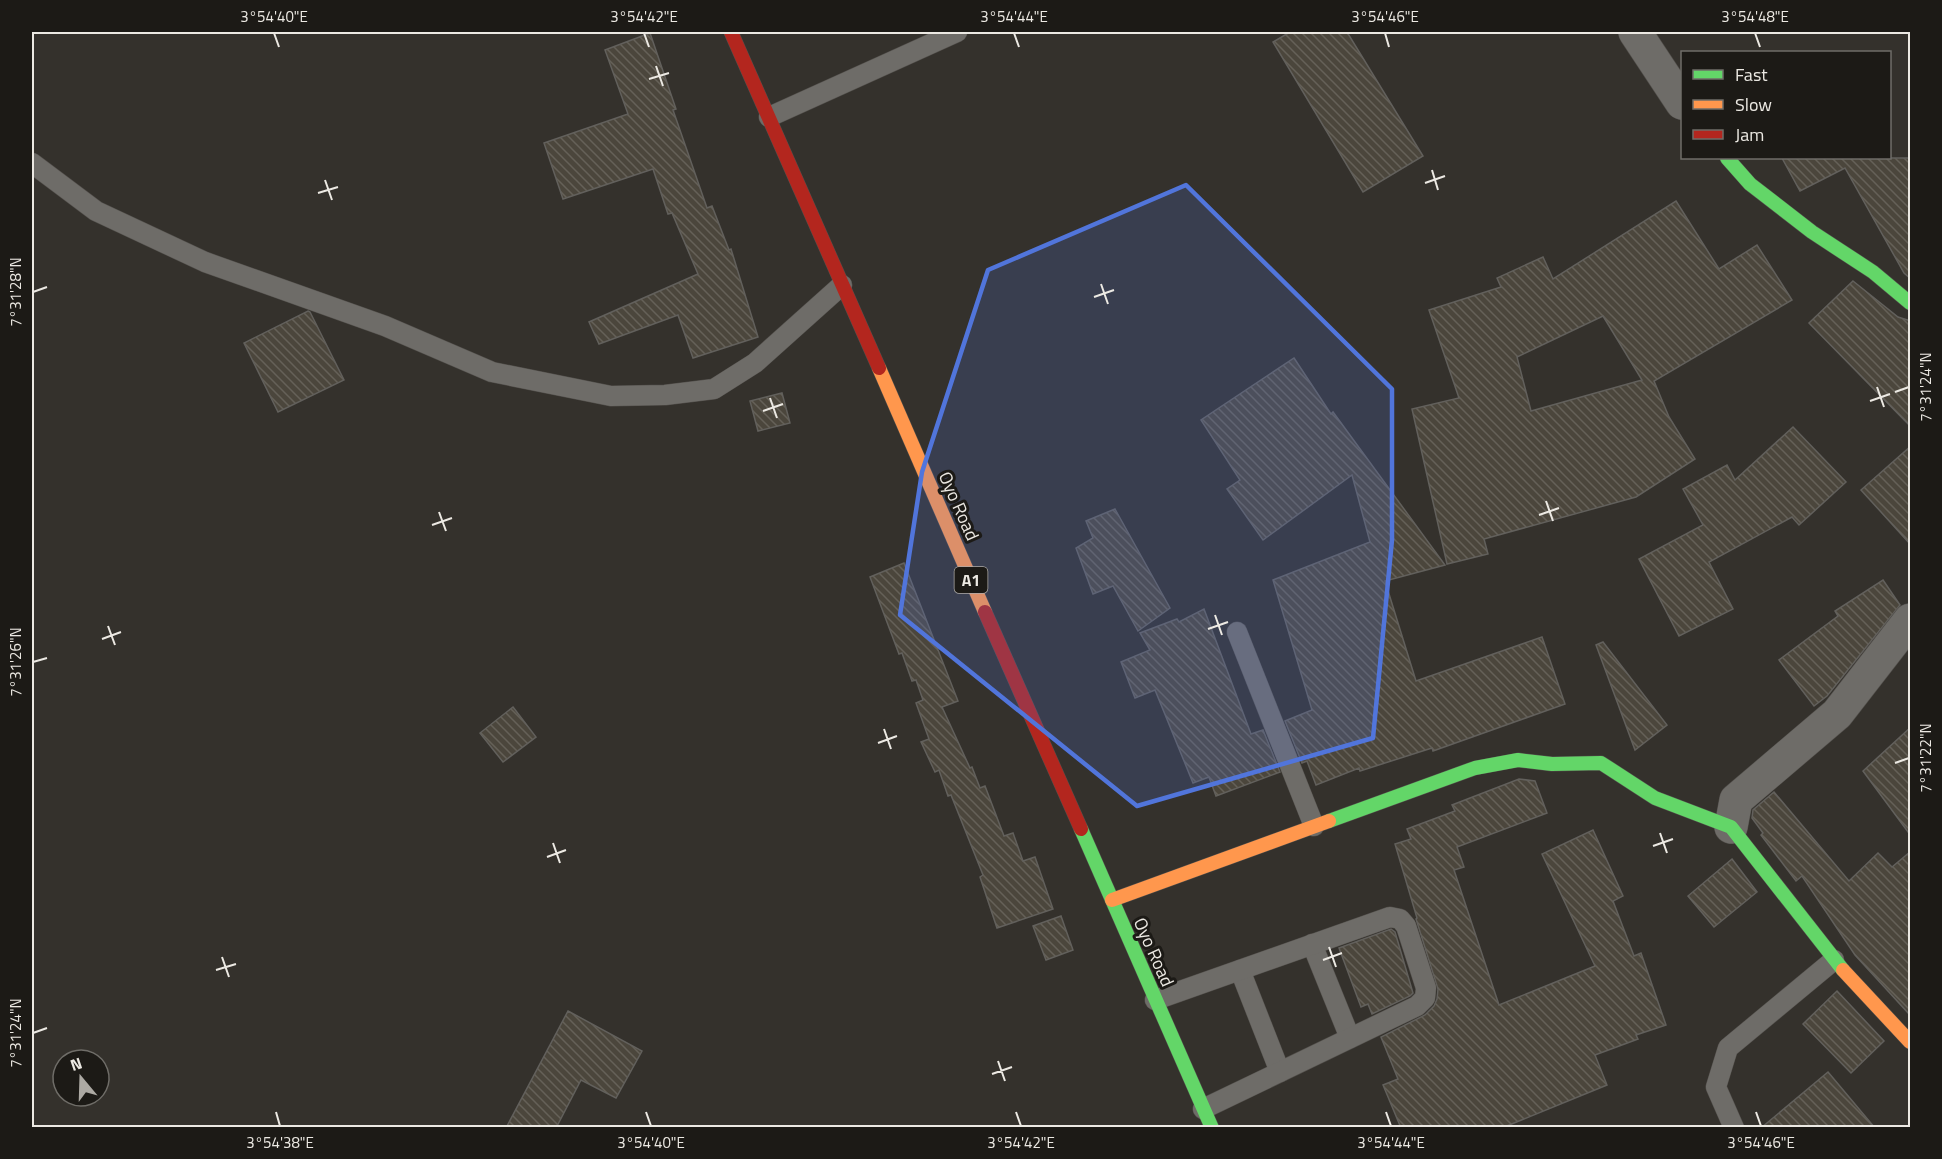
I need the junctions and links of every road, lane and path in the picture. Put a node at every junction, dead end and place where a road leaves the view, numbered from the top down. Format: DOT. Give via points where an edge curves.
graph roads {
  1 [pos="731,32"];
  2 [pos="957,32"];
  3 [pos="1635,32"];
  4 [pos="1681,100"];
  5 [pos="769,117"];
  6 [pos="1728,159"];
  7 [pos="32,163"];
  8 [pos="842,285"];
  9 [pos="1911,303"];
  10 [pos="1911,620"];
  11 [pos="1237,633"];
  12 [pos="1314,826"];
  13 [pos="1731,827"];
  14 [pos="1112,900"];
  15 [pos="1312,944"];
  16 [pos="1834,960"];
  17 [pos="1240,970"];
  18 [pos="1155,1000"];
  19 [pos="1350,1038"];
  20 [pos="1911,1042"];
  21 [pos="1280,1072"];
  22 [pos="1203,1109"];
  23 [pos="1212,1128"];
  24 [pos="1734,1128"];
  1 -- 5 [label="main road, Oyo Road / A1"];
  2 -- 5 [label="lane"];
  3 -- 4 [label="street"];
  5 -- 8 [label="main road, Oyo Road / A1"];
  6 -- 9 [label="main road" via="1750,184"];
  7 -- 8 [label="lane" via="96,211 205,262 385,326 492,372 611,396 714,389 755,363"];
  8 -- 14 [label="main road, Oyo Road / A1"];
  10 -- 13 [label="street" via="1837,714 1736,801"];
  11 -- 12 [label="lane"];
  12 -- 13 [label="main road" via="1475,768 1518,760 1601,764 1655,798"];
  12 -- 14 [label="main road"];
  13 -- 16 [label="main road"];
  14 -- 18 [label="main road, Oyo Road / A1"];
  15 -- 17 [label="lane"];
  15 -- 19 [label="lane"];
  15 -- 19 [label="lane" via="1390,917 1400,919 1406,926 1426,988 1425,998 1417,1006"];
  16 -- 20 [label="main road"];
  16 -- 24 [label="lane" via="1728,1048 1716,1088"];
  17 -- 18 [label="lane"];
  17 -- 21 [label="lane"];
  18 -- 22 [label="main road, Oyo Road / A1"];
  19 -- 21 [label="lane"];
  21 -- 22 [label="lane"];
  22 -- 23 [label="main road, Oyo Road / A1"];
}
